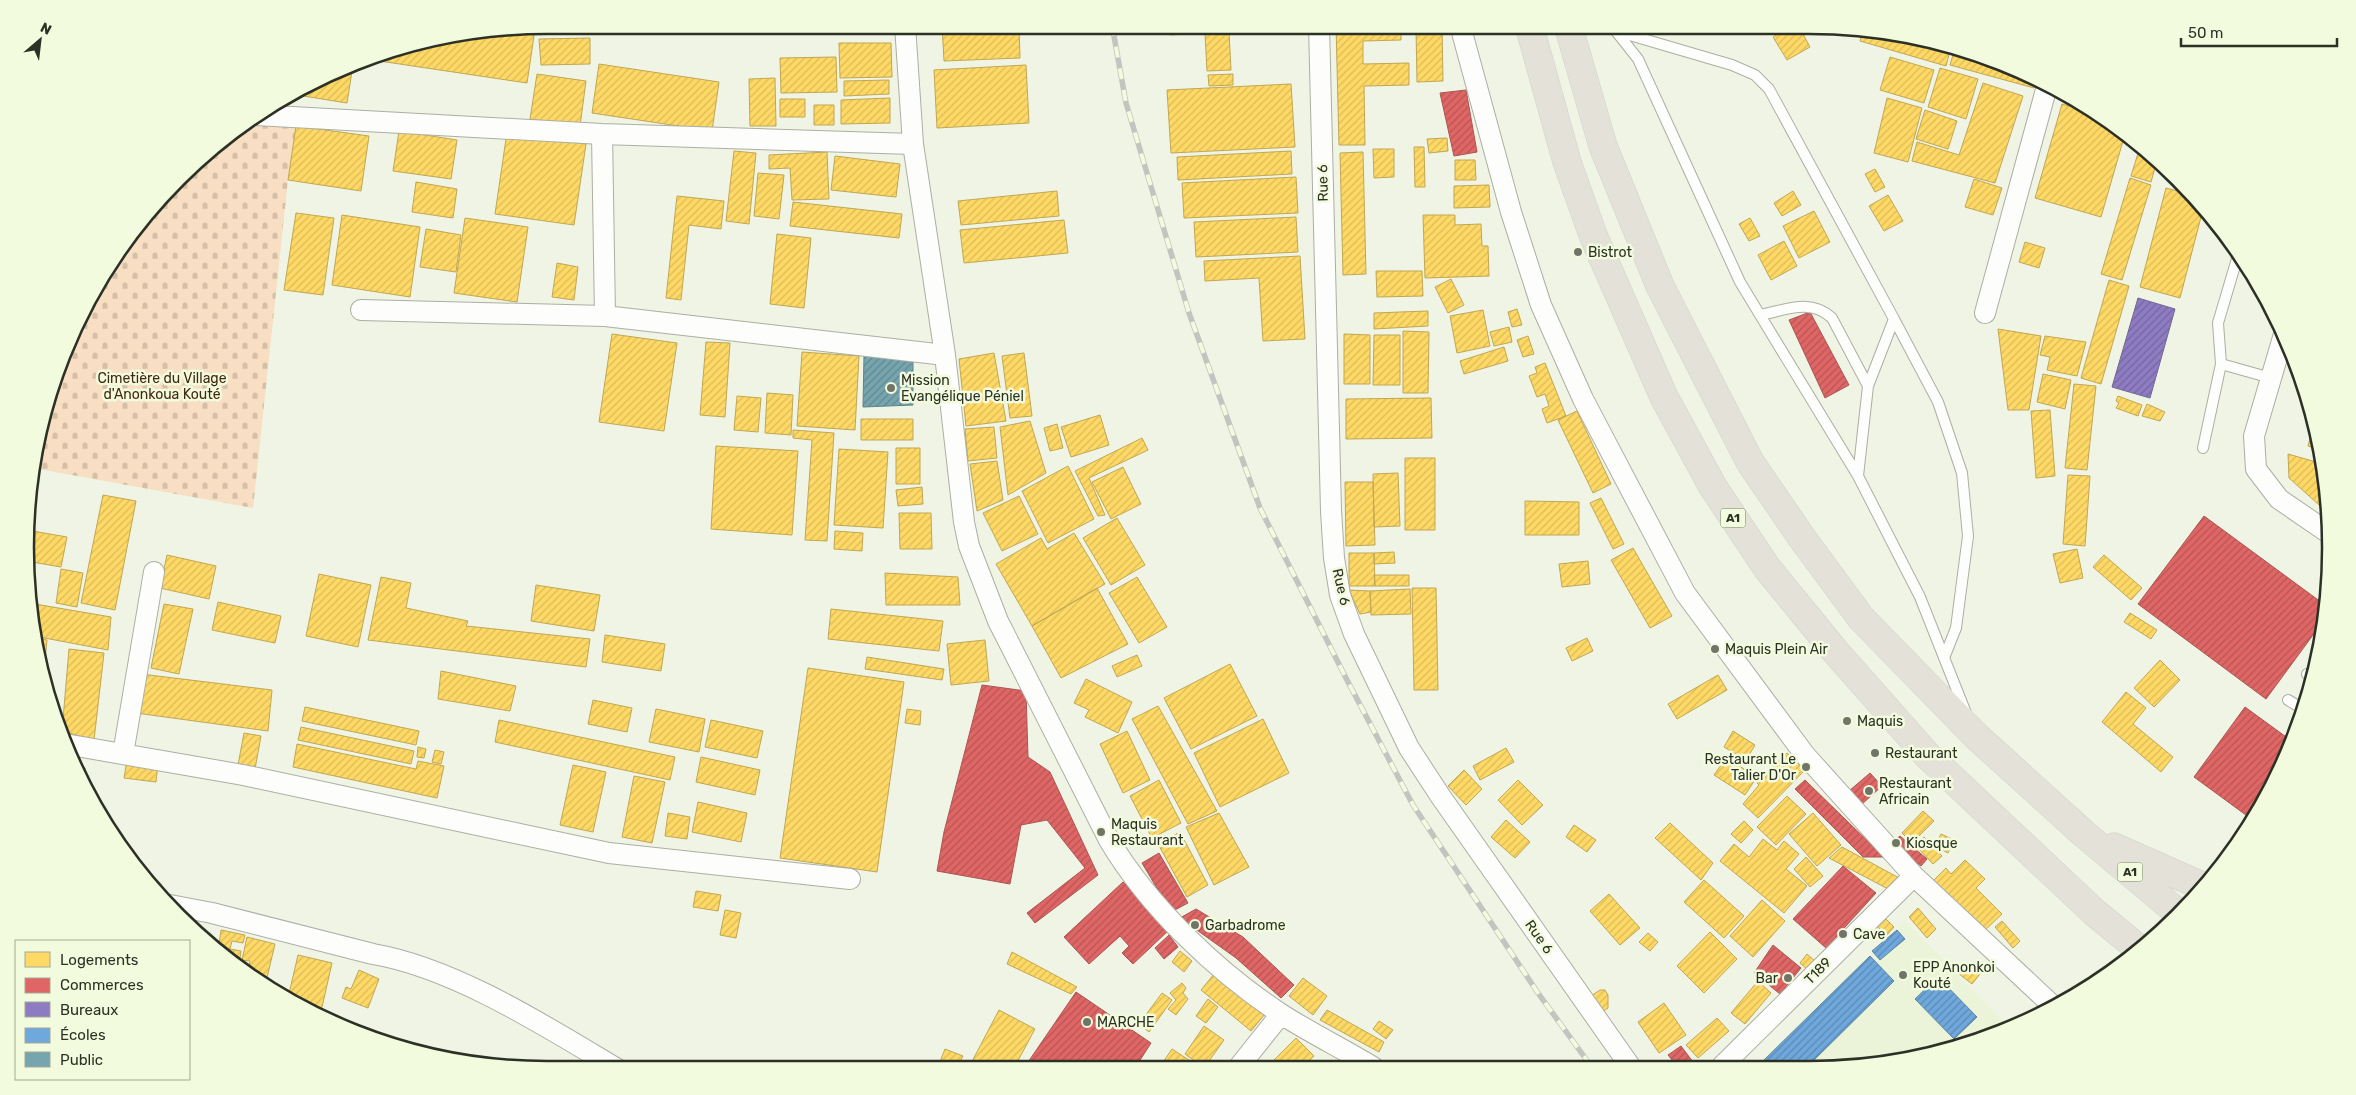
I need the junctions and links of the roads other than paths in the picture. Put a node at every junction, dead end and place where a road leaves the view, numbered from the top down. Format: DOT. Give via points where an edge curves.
graph roads {
  1 [pos="906,34"];
  2 [pos="1319,34"];
  3 [pos="1462,34"];
  4 [pos="1531,34"];
  5 [pos="1571,34"];
  6 [pos="1618,34"];
  7 [pos="1632,34"];
  8 [pos="2045,92"];
  9 [pos="269,116"];
  10 [pos="602,134"];
  11 [pos="913,144"];
  12 [pos="2236,262"];
  13 [pos="361,310"];
  14 [pos="1985,314"];
  15 [pos="1760,315"];
  16 [pos="605,316"];
  17 [pos="1894,319"];
  18 [pos="2281,346"];
  19 [pos="945,355"];
  20 [pos="2221,364"];
  21 [pos="2271,378"];
  22 [pos="1868,386"];
  23 [pos="2203,448"];
  24 [pos="1858,476"];
  25 [pos="2321,528"];
  26 [pos="154,572"];
  27 [pos="1944,658"];
  28 [pos="2288,700"];
  29 [pos="2297,706"];
  30 [pos="1975,735"];
  31 [pos="74,745"];
  32 [pos="123,754"];
  33 [pos="2083,833"];
  34 [pos="1914,876"];
  35 [pos="850,879"];
  36 [pos="2197,884"];
  37 [pos="180,907"];
  38 [pos="2174,909"];
  39 [pos="2094,912"];
  40 [pos="2134,944"];
  41 [pos="2126,951"];
  42 [pos="2048,1001"];
  43 [pos="1281,1014"];
  44 [pos="603,1061"];
  45 [pos="1244,1061"];
  46 [pos="1363,1061"];
  47 [pos="1626,1061"];
  48 [pos="1727,1061"];
  1 -- 11 [label="street"];
  2 -- 47 [label="street, Rue 6" via="1331,511 1340,595 1354,634 1410,748"];
  3 -- 34 [label="street" via="1511,212 1541,305 1583,399 1685,593 1805,755"];
  4 -- 39 [label="main road, A1" via="1567,162 1593,235 1664,397 1713,487 1766,568 1927,755"];
  5 -- 30 [label="main road, A1" via="1603,146 1660,286 1750,462 1861,618"];
  6 -- 15 [label="lane" via="1638,59 1740,282"];
  7 -- 17 [label="lane" via="1732,65 1755,75 1769,88"];
  8 -- 14 [label="street"];
  9 -- 10 [label="street"];
  10 -- 11 [label="street"];
  10 -- 16 [label="street"];
  11 -- 19 [label="street"];
  12 -- 20 [label="lane" via="2218,323"];
  13 -- 16 [label="street"];
  15 -- 22 [label="lane" via="1807,306 1823,310 1832,318"];
  15 -- 24 [label="lane"];
  16 -- 19 [label="street"];
  17 -- 22 [label="lane"];
  17 -- 27 [label="lane" via="1938,402 1962,473 1968,536 1956,628"];
  18 -- 21 [label="street"];
  19 -- 43 [label="street" via="969,546 998,621 1104,832 1125,868 1170,919 1226,973"];
  20 -- 21 [label="lane"];
  20 -- 23 [label="lane"];
  21 -- 25 [label="street" via="2254,436 2256,469 2279,499"];
  22 -- 24 [label="lane"];
  24 -- 27 [label="lane" via="1920,597"];
  26 -- 32 [label="street"];
  27 -- 30 [label="lane"];
  28 -- 29 [label="lane"];
  30 -- 33 [label="main road, A1"];
  31 -- 32 [label="street"];
  32 -- 35 [label="street" via="243,775 609,853"];
  33 -- 36 [label="main road"];
  33 -- 38 [label="main road, A1"];
  34 -- 42 [label="street"];
  34 -- 48 [label="street, T189"];
  37 -- 44 [label="street" via="397,958 463,983"];
  39 -- 40 [label="main road, A1"];
  39 -- 41 [label="main road"];
  43 -- 45 [label="street"];
  43 -- 46 [label="street"];
}
